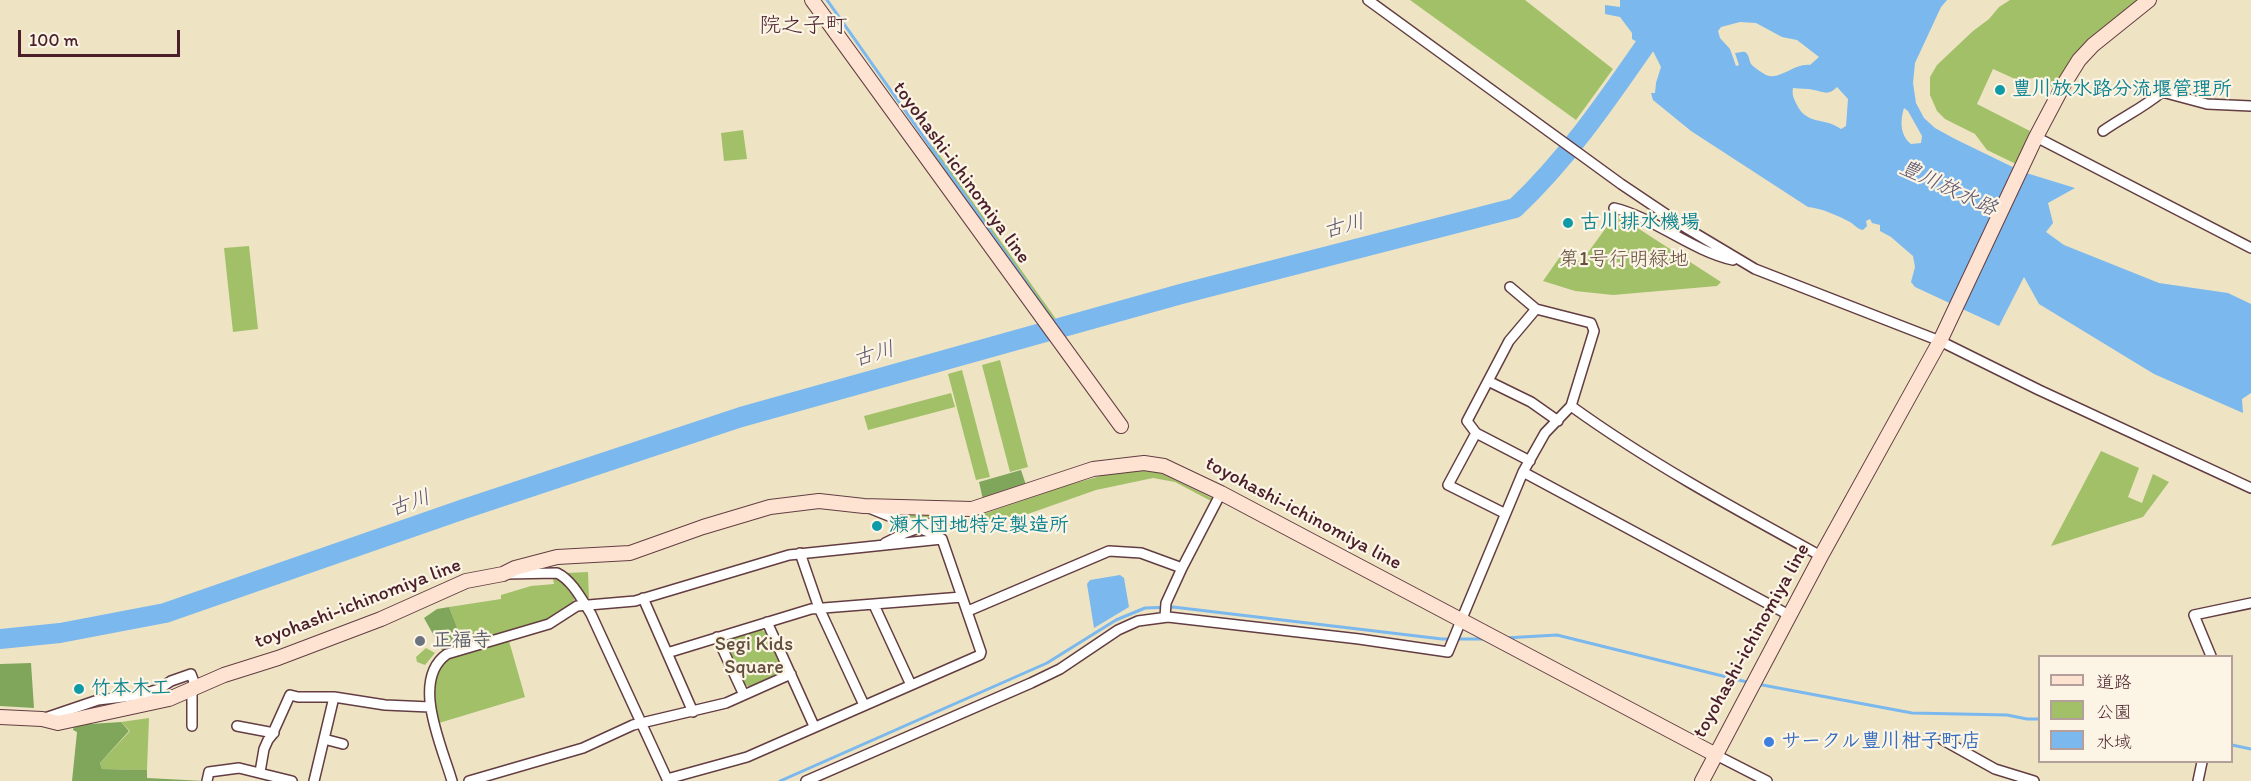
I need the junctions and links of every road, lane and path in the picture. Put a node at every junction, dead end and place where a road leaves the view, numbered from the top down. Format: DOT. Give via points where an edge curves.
graph roads {
  1 [pos="812,0"];
  2 [pos="1368,0"];
  3 [pos="2149,0"];
  4 [pos="2251,106"];
  5 [pos="2103,131"];
  6 [pos="2036,137"];
  7 [pos="1614,208"];
  8 [pos="2251,248"];
  9 [pos="1744,263"];
  10 [pos="1510,287"];
  11 [pos="1536,309"];
  12 [pos="1940,341"];
  13 [pos="1488,381"];
  14 [pos="1571,406"];
  15 [pos="1558,421"];
  16 [pos="1121,426"];
  17 [pos="1476,433"];
  18 [pos="1530,460"];
  19 [pos="1523,472"];
  20 [pos="2251,488"];
  21 [pos="1221,493"];
  22 [pos="864,506"];
  23 [pos="972,509"];
  24 [pos="1504,513"];
  25 [pos="918,529"];
  26 [pos="942,539"];
  27 [pos="878,546"];
  28 [pos="800,553"];
  29 [pos="1821,556"];
  30 [pos="1182,568"];
  31 [pos="503,574"];
  32 [pos="962,597"];
  33 [pos="643,598"];
  34 [pos="2251,603"];
  35 [pos="585,605"];
  36 [pos="874,605"];
  37 [pos="819,609"];
  38 [pos="968,611"];
  39 [pos="1165,611"];
  40 [pos="1789,615"];
  41 [pos="767,622"];
  42 [pos="1458,626"];
  43 [pos="717,638"];
  44 [pos="667,653"];
  45 [pos="2210,655"];
  46 [pos="791,674"];
  47 [pos="910,685"];
  48 [pos="192,688"];
  49 [pos="744,695"];
  50 [pos="334,697"];
  51 [pos="864,705"];
  52 [pos="430,707"];
  53 [pos="693,712"];
  54 [pos="0,717"];
  55 [pos="641,723"];
  56 [pos="192,726"];
  57 [pos="237,726"];
  58 [pos="814,726"];
  59 [pos="274,733"];
  60 [pos="324,740"];
  61 [pos="1943,740"];
  62 [pos="343,744"];
  63 [pos="1716,755"];
  64 [pos="2202,763"];
  65 [pos="260,772"];
  66 [pos="667,780"];
  67 [pos="207,781"];
  68 [pos="292,781"];
  69 [pos="314,781"];
  70 [pos="452,781"];
  71 [pos="469,781"];
  72 [pos="806,781"];
  73 [pos="1702,781"];
  74 [pos="1767,781"];
  75 [pos="2034,781"];
  76 [pos="2198,781"];
  1 -- 16 [label="main road, toyohashi-ichinomiya line"];
  2 -- 9 [label="street" via="1621,184"];
  3 -- 6 [label="main road, toyohashi-ichinomiya line" via="2079,60"];
  4 -- 5 [label="street" via="2207,104 2162,92"];
  6 -- 8 [label="street"];
  6 -- 12 [label="main road, toyohashi-ichinomiya line"];
  7 -- 9 [label="street"];
  9 -- 12 [label="street"];
  10 -- 11 [label="street"];
  11 -- 13 [label="street" via="1509,341"];
  11 -- 14 [label="street" via="1591,322 1594,331"];
  12 -- 20 [label="street"];
  12 -- 29 [label="main road, toyohashi-ichinomiya line"];
  13 -- 15 [label="street" via="1531,402"];
  13 -- 17 [label="street" via="1467,421"];
  14 -- 15 [label="street"];
  14 -- 29 [label="street" via="1708,495"];
  15 -- 18 [label="street" via="1545,433"];
  17 -- 18 [label="street"];
  17 -- 24 [label="street" via="1448,485"];
  18 -- 19 [label="street"];
  19 -- 24 [label="street"];
  19 -- 40 [label="street"];
  21 -- 23 [label="main road, toyohashi-ichinomiya line" via="1164,465 1144,463 1093,469"];
  21 -- 30 [label="street"];
  21 -- 42 [label="main road, toyohashi-ichinomiya line"];
  22 -- 23 [label="main road, toyohashi-ichinomiya line"];
  22 -- 25 [label="street"];
  22 -- 31 [label="main road, toyohashi-ichinomiya line" via="819,501 770,507 630,553 557,557"];
  23 -- 25 [label="street"];
  24 -- 42 [label="street"];
  25 -- 26 [label="street"];
  25 -- 27 [label="street"];
  26 -- 27 [label="street"];
  26 -- 32 [label="street"];
  27 -- 28 [label="street"];
  28 -- 33 [label="street"];
  28 -- 37 [label="street"];
  29 -- 40 [label="main road, toyohashi-ichinomiya line"];
  30 -- 38 [label="street" via="1141,553 1109,551"];
  30 -- 39 [label="street"];
  31 -- 35 [label="street" via="563,575"];
  31 -- 48 [label="main road, toyohashi-ichinomiya line" via="466,581 381,619"];
  32 -- 36 [label="street"];
  32 -- 38 [label="street"];
  33 -- 35 [label="street"];
  33 -- 44 [label="street"];
  34 -- 45 [label="street" via="2194,615"];
  35 -- 52 [label="street" via="549,624 447,654 431,674"];
  35 -- 55 [label="street"];
  36 -- 37 [label="street"];
  36 -- 47 [label="street"];
  37 -- 41 [label="street"];
  37 -- 51 [label="street"];
  38 -- 47 [label="street" via="980,655"];
  39 -- 42 [label="street" via="1448,652"];
  39 -- 72 [label="street" via="1118,630 1060,669"];
  40 -- 63 [label="main road, toyohashi-ichinomiya line"];
  41 -- 43 [label="street"];
  41 -- 46 [label="street"];
  42 -- 63 [label="main road, toyohashi-ichinomiya line" via="1498,639"];
  43 -- 44 [label="street"];
  43 -- 49 [label="street"];
  44 -- 53 [label="street"];
  46 -- 49 [label="street"];
  46 -- 58 [label="street"];
  47 -- 51 [label="street"];
  48 -- 54 [label="main road, toyohashi-ichinomiya line" via="161,701 66,722"];
  48 -- 56 [label="street"];
  49 -- 53 [label="street"];
  50 -- 52 [label="street"];
  50 -- 59 [label="street" via="290,695"];
  50 -- 60 [label="street"];
  51 -- 58 [label="street"];
  52 -- 70 [label="street"];
  53 -- 55 [label="street"];
  55 -- 66 [label="street"];
  55 -- 71 [label="street" via="583,748"];
  57 -- 59 [label="street"];
  58 -- 66 [label="street" via="747,757"];
  59 -- 65 [label="street" via="264,749"];
  60 -- 62 [label="street"];
  60 -- 69 [label="street"];
  61 -- 75 [label="street" via="1995,769"];
  63 -- 73 [label="main road"];
  63 -- 74 [label="street"];
  64 -- 76 [label="street"];
  65 -- 67 [label="street" via="239,768 209,772"];
  65 -- 68 [label="street"];
}
